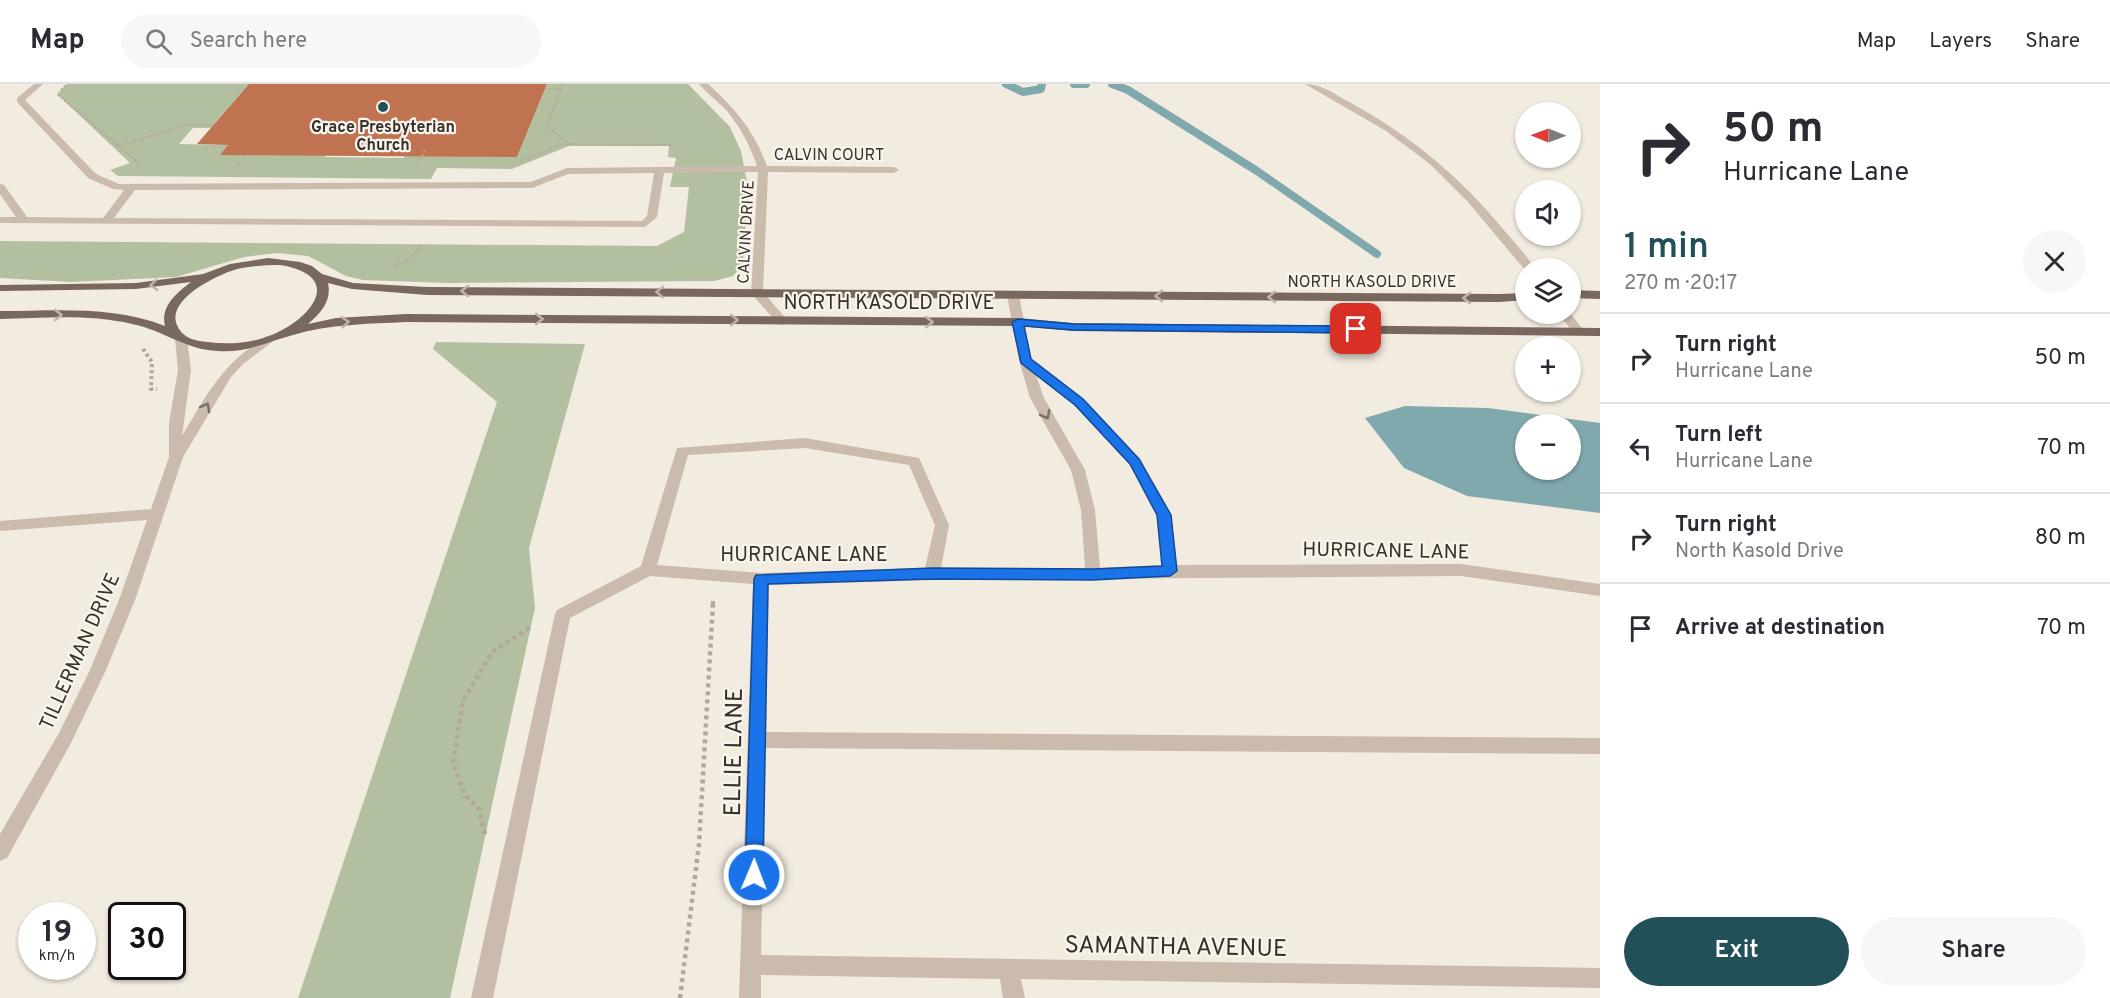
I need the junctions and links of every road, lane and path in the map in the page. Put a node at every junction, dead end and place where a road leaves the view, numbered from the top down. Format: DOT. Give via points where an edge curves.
graph roads {
  1 [pos="39,84"];
  2 [pos="67,84"];
  3 [pos="563,84"];
  4 [pos="703,84"];
  5 [pos="1309,84"];
  6 [pos="545,89"];
  7 [pos="561,89"];
  8 [pos="214,125"];
  9 [pos="569,144"];
  10 [pos="683,145"];
  11 [pos="118,146"];
  12 [pos="425,150"];
  13 [pos="150,163"];
  14 [pos="238,164"];
  15 [pos="250,164"];
  16 [pos="412,165"];
  17 [pos="416,165"];
  18 [pos="426,165"];
  19 [pos="512,165"];
  20 [pos="660,169"];
  21 [pos="763,169"];
  22 [pos="894,170"];
  23 [pos="133,186"];
  24 [pos="0,188"];
  25 [pos="0,220"];
  26 [pos="24,221"];
  27 [pos="105,222"];
  28 [pos="1521,258"];
  29 [pos="212,275"];
  30 [pos="320,277"];
  31 [pos="0,288"];
  32 [pos="757,293"];
  33 [pos="1581,294"];
  34 [pos="1012,295"];
  35 [pos="1600,295"];
  36 [pos="1515,297"];
  37 [pos="0,315"];
  38 [pos="782,321"];
  39 [pos="1018,322"];
  40 [pos="1573,324"];
  41 [pos="287,332"];
  42 [pos="1579,332"];
  43 [pos="1600,332"];
  44 [pos="178,336"];
  45 [pos="270,339"];
  46 [pos="140,346"];
  47 [pos="1025,360"];
  48 [pos="166,388"];
  49 [pos="176,457"];
  50 [pos="156,514"];
  51 [pos="0,526"];
  52 [pos="648,570"];
  53 [pos="1170,571"];
  54 [pos="932,574"];
  55 [pos="1093,574"];
  56 [pos="715,576"];
  57 [pos="761,579"];
  58 [pos="1600,590"];
  59 [pos="560,626"];
  60 [pos="757,740"];
  61 [pos="1600,746"];
  62 [pos="483,844"];
  63 [pos="0,852"];
  64 [pos="752,965"];
  65 [pos="1009,969"];
  66 [pos="1600,978"];
  67 [pos="482,998"];
  68 [pos="680,998"];
  69 [pos="750,998"];
  70 [pos="1014,998"];
  1 -- 23 [label="street, CALVIN COURT" via="20,100 92,176 117,187"];
  2 -- 11 [label="path" via="57,94"];
  3 -- 7 [label="path"];
  4 -- 21 [label="street, CALVIN DRIVE" via="744,128"];
  5 -- 28 [label="street" via="1376,121 1434,162"];
  6 -- 7 [label="path"];
  7 -- 9 [label="path" via="547,126"];
  8 -- 11 [label="path" via="184,125"];
  9 -- 10 [label="path"];
  9 -- 19 [label="path"];
  11 -- 13 [label="path" via="138,163"];
  12 -- 17 [label="path"];
  14 -- 15 [label="path"];
  16 -- 17 [label="path"];
  17 -- 18 [label="path"];
  20 -- 21 [label="street, CALVIN COURT"];
  20 -- 23 [label="street, CALVIN COURT" via="567,171 532,185"];
  20 -- 27 [label="street" via="652,217 645,224"];
  21 -- 22 [label="street, CALVIN COURT"];
  21 -- 32 [label="street, CALVIN DRIVE"];
  23 -- 27 [label="street"];
  24 -- 26 [label="street"];
  25 -- 26 [label="street"];
  26 -- 27 [label="street"];
  29 -- 30 [label="main road, NORTH KASOLD DRIVE" via="241,265 271,261 304,266"];
  29 -- 31 [label="main road, one-way" via="136,286"];
  29 -- 44 [label="main road" via="174,304 169,323"];
  32 -- 30 [label="main road, NORTH KASOLD DRIVE, one-way" via="379,289"];
  30 -- 41 [label="main road" via="325,285 321,304"];
  32 -- 34 [label="main road, NORTH KASOLD DRIVE"];
  32 -- 38 [label="street, CALVIN DRIVE"];
  33 -- 35 [label="main road"];
  36 -- 34 [label="main road, NORTH KASOLD DRIVE, one-way"];
  34 -- 39 [label="street"];
  37 -- 44 [label="main road, one-way" via="114,315 153,324"];
  38 -- 39 [label="main road, NORTH KASOLD DRIVE, one-way"];
  41 -- 38 [label="main road, NORTH KASOLD DRIVE, one-way" via="336,322 406,318"];
  39 -- 42 [label="main road, NORTH KASOLD DRIVE" via="1073,327"];
  39 -- 47 [label="street"];
  40 -- 42 [label="street"];
  41 -- 45 [label="main road"];
  42 -- 43 [label="main road, NORTH KASOLD DRIVE"];
  44 -- 45 [label="main road" via="198,345 220,348"];
  44 -- 49 [label="street, TILLERMAN DRIVE" via="186,356 186,371 176,419"];
  49 -- 45 [label="street, TILLERMAN DRIVE, one-way" via="226,375"];
  46 -- 48 [label="path" via="154,365 151,389"];
  47 -- 53 [label="street" via="1079,402 1135,462 1164,515"];
  47 -- 55 [label="street, one-way" via="1037,398 1078,470 1088,510"];
  49 -- 50 [label="street, TILLERMAN DRIVE"];
  50 -- 51 [label="street"];
  50 -- 63 [label="street, TILLERMAN DRIVE" via="98,670 65,738"];
  52 -- 54 [label="street" via="682,451 805,443 914,461 942,525"];
  52 -- 56 [label="street, HURRICANE LANE"];
  52 -- 59 [label="street" via="563,614"];
  53 -- 55 [label="street, HURRICANE LANE"];
  53 -- 58 [label="street, HURRICANE LANE" via="1461,570"];
  54 -- 55 [label="street, HURRICANE LANE"];
  54 -- 57 [label="street, HURRICANE LANE"];
  56 -- 57 [label="street, HURRICANE LANE"];
  56 -- 68 [label="path" via="699,844"];
  57 -- 60 [label="street, ELLIE LANE"];
  59 -- 62 [label="path" via="531,626 492,652 463,702 453,762 464,794 479,810 486,833"];
  59 -- 67 [label="street"];
  60 -- 61 [label="street"];
  60 -- 64 [label="street, ELLIE LANE"];
  64 -- 65 [label="street, SAMANTHA AVENUE"];
  64 -- 69 [label="street, ELLIE LANE"];
  65 -- 66 [label="street, SAMANTHA AVENUE"];
  65 -- 70 [label="street"];
}
